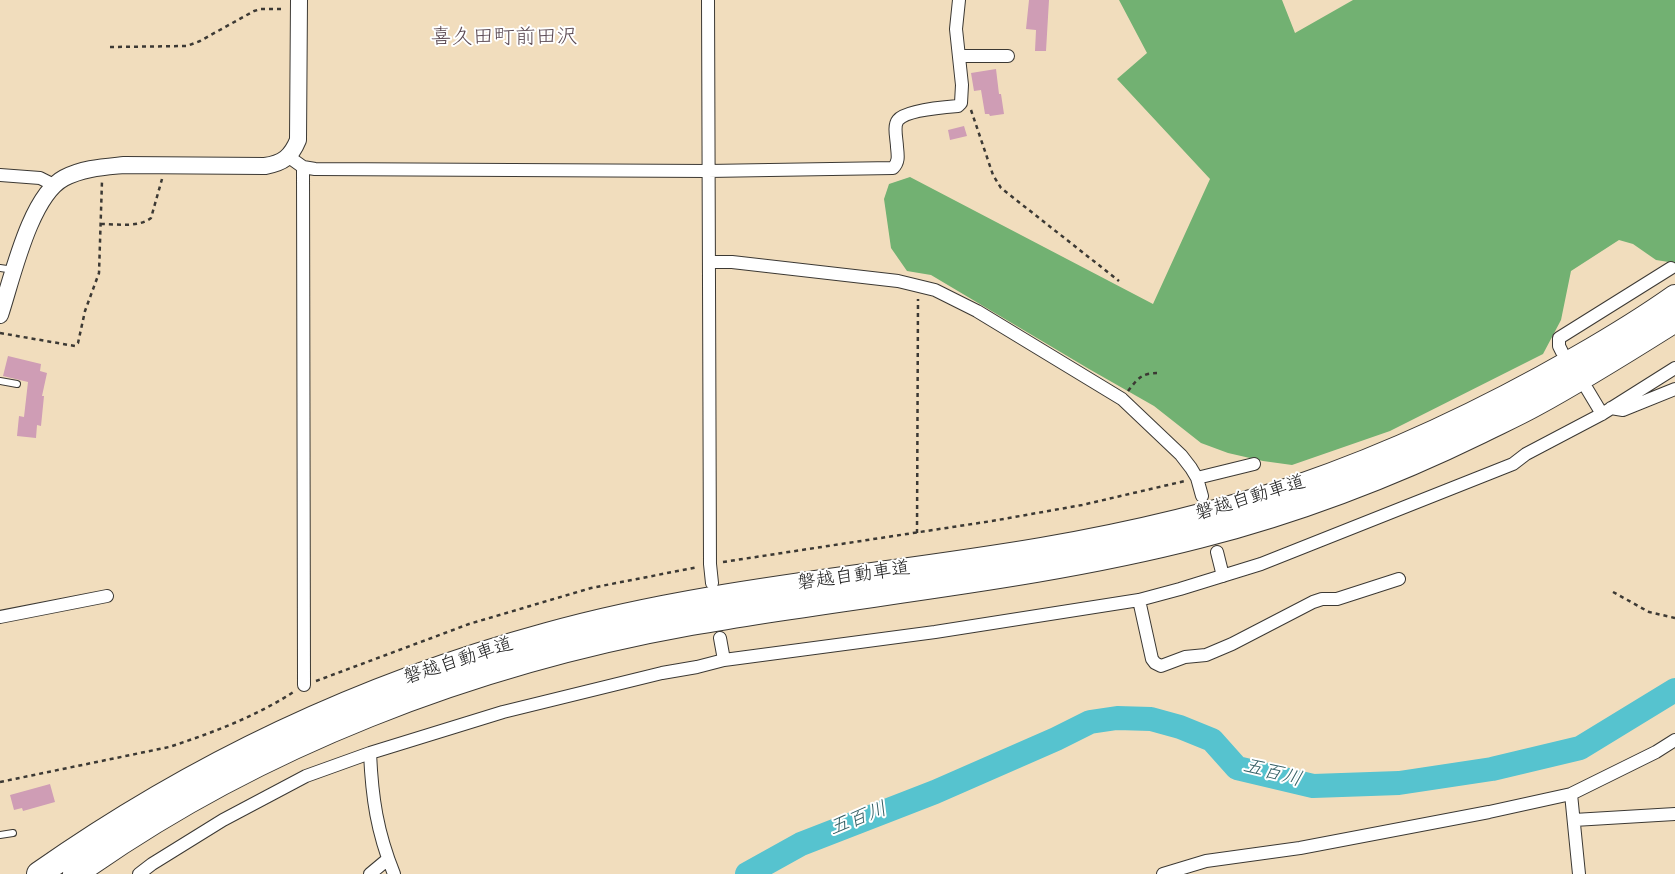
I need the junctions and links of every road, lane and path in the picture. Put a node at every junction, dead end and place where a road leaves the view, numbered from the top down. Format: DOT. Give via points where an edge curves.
graph roads {
  1 [pos="708,0"];
  2 [pos="959,0"];
  3 [pos="299,4"];
  4 [pos="110,47"];
  5 [pos="959,56"];
  6 [pos="1008,56"];
  7 [pos="962,100"];
  8 [pos="289,157"];
  9 [pos="166,166"];
  10 [pos="102,167"];
  11 [pos="303,167"];
  12 [pos="708,171"];
  13 [pos="0,174"];
  14 [pos="54,185"];
  15 [pos="101,224"];
  16 [pos="710,262"];
  17 [pos="1672,268"];
  18 [pos="7,269"];
  19 [pos="1119,281"];
  20 [pos="918,285"];
  21 [pos="1675,297"];
  22 [pos="0,315"];
  23 [pos="1675,320"];
  24 [pos="0,333"];
  25 [pos="1562,352"];
  26 [pos="1675,368"];
  27 [pos="1159,373"];
  28 [pos="0,381"];
  29 [pos="17,384"];
  30 [pos="1587,389"];
  31 [pos="1675,389"];
  32 [pos="1122,399"];
  33 [pos="1606,411"];
  34 [pos="1254,464"];
  35 [pos="1197,478"];
  36 [pos="1202,496"];
  37 [pos="917,533"];
  38 [pos="1217,552"];
  39 [pos="710,564"];
  40 [pos="1223,576"];
  41 [pos="1399,579"];
  42 [pos="712,583"];
  43 [pos="1613,592"];
  44 [pos="107,596"];
  45 [pos="1139,600"];
  46 [pos="0,617"];
  47 [pos="1675,618"];
  48 [pos="720,638"];
  49 [pos="724,660"];
  50 [pos="304,685"];
  51 [pos="1675,740"];
  52 [pos="370,753"];
  53 [pos="0,782"];
  54 [pos="1571,794"];
  55 [pos="1675,814"];
  56 [pos="1574,820"];
  57 [pos="13,833"];
  58 [pos="0,834"];
  59 [pos="388,859"];
  60 [pos="39,874"];
  61 [pos="75,874"];
  62 [pos="139,874"];
  63 [pos="370,874"];
  64 [pos="394,874"];
  65 [pos="1163,874"];
  66 [pos="1579,874"];
  1 -- 12 [label="street"];
  2 -- 5 [label="street" via="956,29"];
  3 -- 4 [label="path" via="254,11 187,46"];
  3 -- 8 [label="street" via="298,140"];
  5 -- 6 [label="street"];
  5 -- 7 [label="street"];
  7 -- 12 [label="street" via="958,106 917,112 897,121 898,160 893,168"];
  7 -- 19 [label="path" via="970,107 993,175 1001,188"];
  8 -- 9 [label="street" via="283,162 265,166"];
  8 -- 11 [label="street"];
  9 -- 10 [label="street"];
  9 -- 15 [label="path" via="151,218 134,224"];
  10 -- 14 [label="street" via="63,178"];
  10 -- 15 [label="path"];
  11 -- 12 [label="street"];
  11 -- 50 [label="street"];
  12 -- 16 [label="street"];
  13 -- 14 [label="street" via="40,178"];
  14 -- 18 [label="street" via="34,212"];
  15 -- 24 [label="path" via="99,273 78,343 75,346"];
  16 -- 20 [label="street"];
  16 -- 39 [label="street"];
  17 -- 25 [label="street" via="1559,338"];
  18 -- 22 [label="street"];
  20 -- 32 [label="street" via="976,311"];
  20 -- 37 [label="path"];
  21 -- 60 [label="highway, 磐越自動車道" via="1524,389 1365,462 1296,487 1113,537 688,604 548,634 457,662 328,711 234,755 158,797"];
  23 -- 61 [label="highway, 磐越自動車道" via="1532,406 1447,447 1302,505 1203,535 1044,569 686,624 554,653 462,679 338,728 241,773 168,814"];
  26 -- 33 [label="street"];
  27 -- 32 [label="path" via="1146,373"];
  28 -- 29 [label="lane"];
  30 -- 33 [label="street"];
  31 -- 33 [label="street" via="1623,410"];
  32 -- 35 [label="street" via="1180,455"];
  33 -- 40 [label="street" via="1513,464"];
  34 -- 35 [label="street"];
  35 -- 36 [label="street"];
  35 -- 37 [label="path" via="1082,505"];
  37 -- 39 [label="path"];
  38 -- 40 [label="street"];
  39 -- 42 [label="street"];
  39 -- 50 [label="path" via="591,588 487,619"];
  40 -- 45 [label="street"];
  41 -- 45 [label="street" via="1337,599 1313,602 1206,655 1161,666 1152,659"];
  43 -- 47 [label="path" via="1649,612"];
  44 -- 46 [label="street"];
  45 -- 49 [label="street"];
  48 -- 49 [label="street"];
  49 -- 52 [label="street" via="503,712"];
  50 -- 53 [label="path" via="256,713 195,739"];
  51 -- 54 [label="street"];
  52 -- 59 [label="street" via="375,816"];
  52 -- 62 [label="street" via="306,776 223,820"];
  54 -- 56 [label="street"];
  54 -- 65 [label="street" via="1300,848 1206,861"];
  55 -- 56 [label="street"];
  56 -- 66 [label="street"];
  57 -- 58 [label="lane"];
  59 -- 63 [label="street"];
  59 -- 64 [label="street"];
}
